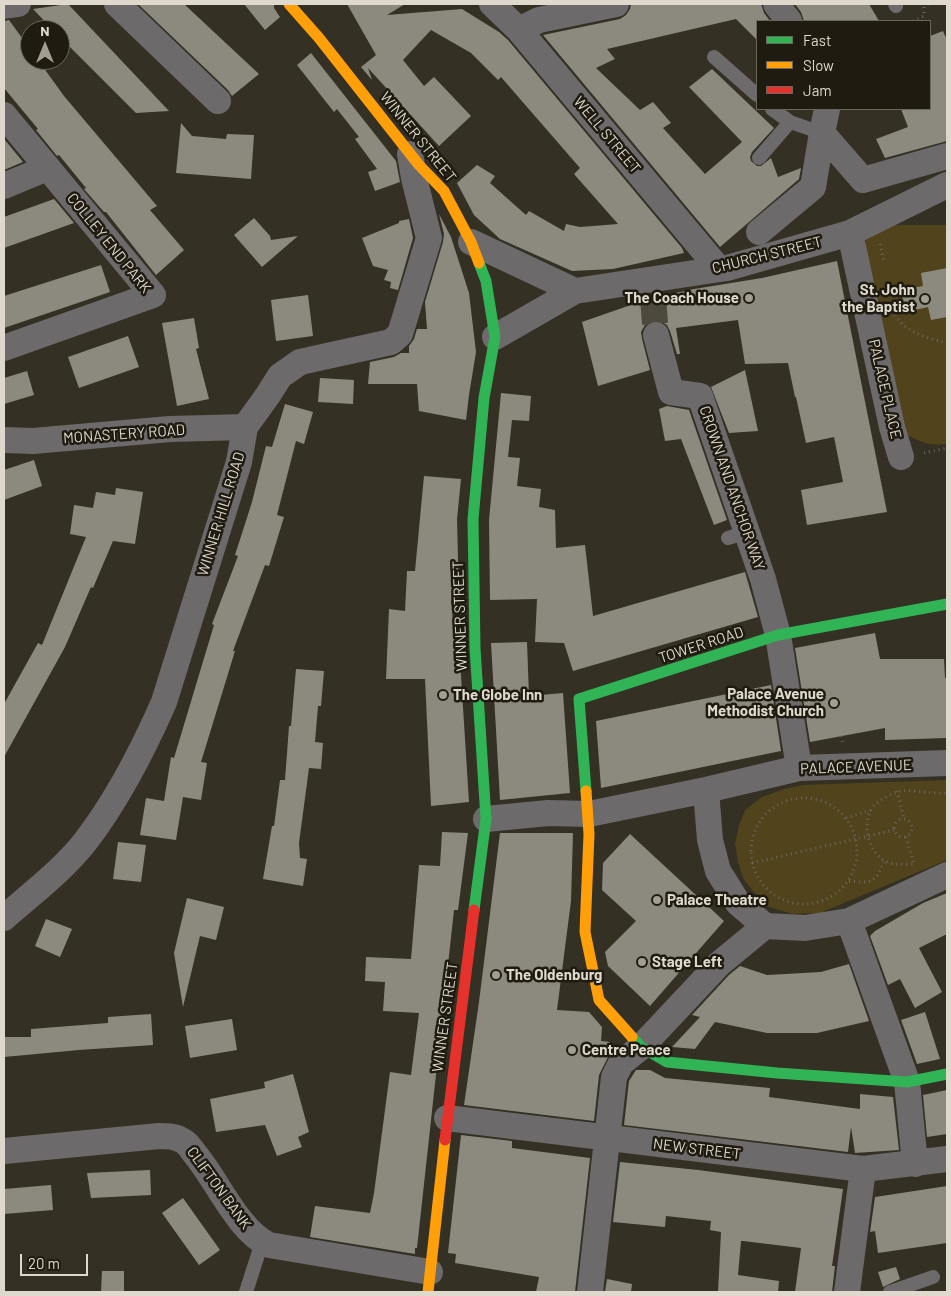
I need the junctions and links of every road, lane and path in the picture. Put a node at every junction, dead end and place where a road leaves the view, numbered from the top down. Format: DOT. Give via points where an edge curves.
graph roads {
  1 [pos="18,4"];
  2 [pos="117,4"];
  3 [pos="289,4"];
  4 [pos="492,4"];
  5 [pos="527,4"];
  6 [pos="616,4"];
  7 [pos="776,4"];
  8 [pos="928,4"];
  9 [pos="4,6"];
  10 [pos="787,20"];
  11 [pos="915,20"];
  12 [pos="519,30"];
  13 [pos="714,57"];
  14 [pos="756,94"];
  15 [pos="218,101"];
  16 [pos="773,110"];
  17 [pos="4,115"];
  18 [pos="825,121"];
  19 [pos="790,122"];
  20 [pos="410,154"];
  21 [pos="947,156"];
  22 [pos="759,158"];
  23 [pos="48,168"];
  24 [pos="947,185"];
  25 [pos="4,186"];
  26 [pos="759,232"];
  27 [pos="850,233"];
  28 [pos="471,242"];
  29 [pos="718,269"];
  30 [pos="885,269"];
  31 [pos="575,291"];
  32 [pos="893,307"];
  33 [pos="656,335"];
  34 [pos="495,337"];
  35 [pos="947,343"];
  36 [pos="4,348"];
  37 [pos="245,427"];
  38 [pos="4,440"];
  39 [pos="901,457"];
  40 [pos="947,604"];
  41 [pos="778,636"];
  42 [pos="947,763"];
  43 [pos="799,768"];
  44 [pos="706,790"];
  45 [pos="897,791"];
  46 [pos="947,792"];
  47 [pos="870,810"];
  48 [pos="589,814"];
  49 [pos="846,818"];
  50 [pos="486,819"];
  51 [pos="904,819"];
  52 [pos="894,830"];
  53 [pos="868,837"];
  54 [pos="906,838"];
  55 [pos="856,839"];
  56 [pos="884,862"];
  57 [pos="752,863"];
  58 [pos="947,874"];
  59 [pos="849,881"];
  60 [pos="4,918"];
  61 [pos="849,921"];
  62 [pos="765,926"];
  63 [pos="640,1047"];
  64 [pos="947,1074"];
  65 [pos="907,1082"];
  66 [pos="446,1118"];
  67 [pos="606,1138"];
  68 [pos="4,1151"];
  69 [pos="947,1159"];
  70 [pos="915,1164"];
  71 [pos="863,1169"];
  72 [pos="262,1242"];
  73 [pos="933,1277"];
  74 [pos="429,1282"];
  75 [pos="246,1292"];
  76 [pos="590,1292"];
  77 [pos="847,1292"];
  78 [pos="894,1292"];
  1 -- 9 [label="street"];
  2 -- 15 [label="street"];
  3 -- 20 [label="street, WINNER STREET"];
  4 -- 12 [label="street, WELL STREET"];
  5 -- 12 [label="street"];
  6 -- 12 [label="street" via="539,20"];
  7 -- 10 [label="street"];
  8 -- 11 [label="path" via="924,7 924,16"];
  12 -- 29 [label="street, WELL STREET"];
  13 -- 14 [label="lane"];
  16 -- 19 [label="lane"];
  17 -- 23 [label="street, COLLEY END PARK"];
  18 -- 19 [label="lane"];
  18 -- 21 [label="street" via="863,180"];
  18 -- 26 [label="street" via="813,187"];
  19 -- 22 [label="lane"];
  20 -- 28 [label="street, WINNER STREET" via="444,191"];
  20 -- 37 [label="street, WINNER HILL ROAD" via="429,238 400,334 392,342 300,362 280,376"];
  23 -- 25 [label="street"];
  23 -- 36 [label="street, COLLEY END PARK" via="153,295"];
  24 -- 27 [label="street, CHURCH STREET"];
  27 -- 29 [label="street, CHURCH STREET"];
  27 -- 30 [label="path" via="880,242"];
  27 -- 39 [label="street, PALACE PLACE"];
  28 -- 31 [label="street"];
  28 -- 34 [label="street, WINNER STREET" via="486,281"];
  29 -- 31 [label="street, CHURCH STREET" via="652,288"];
  31 -- 34 [label="street, CHURCH STREET"];
  32 -- 35 [label="path" via="895,317 908,330"];
  33 -- 41 [label="street, CROWN AND ANCHOR WAY" via="671,392 700,396 738,526 764,579"];
  34 -- 50 [label="street, WINNER STREET" via="484,398 473,519 475,648"];
  37 -- 38 [label="street, MONASTERY ROAD" via="170,429 33,441"];
  37 -- 60 [label="street, WINNER HILL ROAD" via="239,462 164,702 126,781 85,842"];
  40 -- 41 [label="street, TOWER ROAD"];
  41 -- 43 [label="street, CROWN AND ANCHOR WAY"];
  41 -- 48 [label="street, TOWER ROAD" via="579,699"];
  42 -- 43 [label="street, PALACE AVENUE"];
  43 -- 44 [label="street, PALACE AVENUE"];
  44 -- 48 [label="street, PALACE AVENUE"];
  44 -- 62 [label="street" via="710,840 718,871 738,902"];
  45 -- 46 [label="path"];
  45 -- 47 [label="path"];
  45 -- 51 [label="path"];
  47 -- 49 [label="path"];
  47 -- 53 [label="path"];
  48 -- 50 [label="street, PALACE AVENUE" via="548,813"];
  48 -- 63 [label="street" via="585,932 599,1000"];
  49 -- 55 [label="path"];
  49 -- 57 [label="path" via="820,800 804,798 781,804 762,818 754,832"];
  50 -- 66 [label="street, WINNER STREET"];
  51 -- 52 [label="path" via="896,823"];
  51 -- 54 [label="path" via="912,826 912,832"];
  52 -- 53 [label="path"];
  52 -- 54 [label="path"];
  53 -- 55 [label="path"];
  53 -- 56 [label="path"];
  54 -- 56 [label="path" via="914,864"];
  55 -- 57 [label="path"];
  55 -- 59 [label="path" via="858,854"];
  56 -- 59 [label="path" via="876,878 868,883"];
  57 -- 59 [label="path" via="759,880 786,902 803,905 821,902 836,894"];
  58 -- 61 [label="street"];
  61 -- 62 [label="street" via="805,928"];
  61 -- 65 [label="street"];
  62 -- 63 [label="street" via="718,964"];
  63 -- 65 [label="street" via="667,1062"];
  63 -- 67 [label="street" via="622,1062 614,1077"];
  64 -- 65 [label="street"];
  65 -- 70 [label="street"];
  66 -- 67 [label="street, NEW STREET"];
  66 -- 74 [label="street, WINNER STREET"];
  67 -- 71 [label="street, NEW STREET"];
  67 -- 76 [label="street"];
  68 -- 72 [label="street, CLIFTON BANK" via="159,1136 184,1140 247,1229"];
  69 -- 70 [label="street, NEW STREET"];
  70 -- 71 [label="street, NEW STREET"];
  71 -- 77 [label="street"];
  72 -- 74 [label="street, CLIFTON BANK"];
  72 -- 75 [label="lane"];
  73 -- 78 [label="lane"];
}
